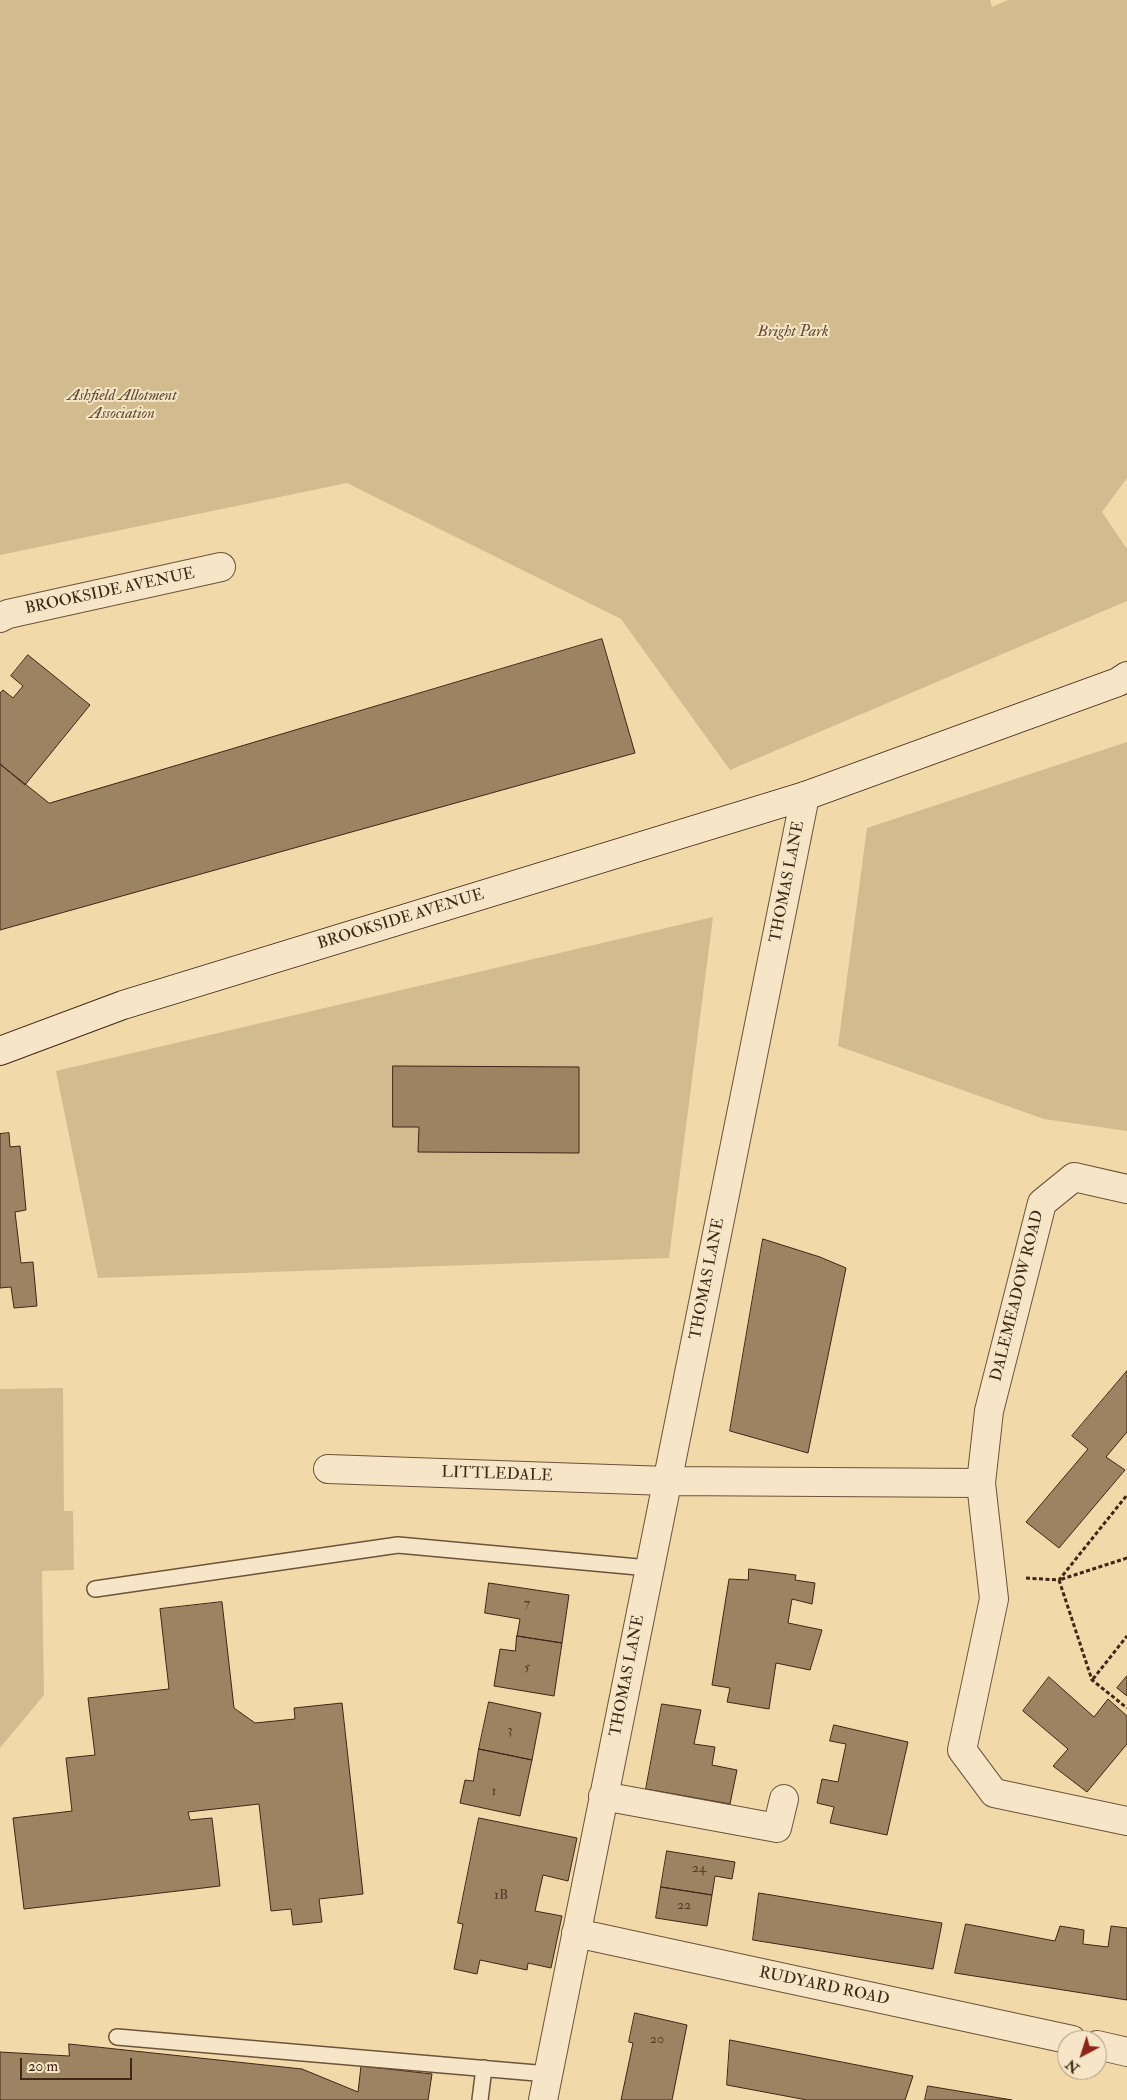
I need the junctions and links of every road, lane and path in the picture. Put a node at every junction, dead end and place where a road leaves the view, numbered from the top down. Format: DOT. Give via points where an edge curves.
graph roads {
  1 [pos="221,567"];
  2 [pos="0,618"];
  3 [pos="1127,676"];
  4 [pos="805,796"];
  5 [pos="0,1051"];
  6 [pos="1127,1189"];
  7 [pos="328,1469"];
  8 [pos="667,1481"];
  9 [pos="981,1483"];
  10 [pos="1127,1495"];
  11 [pos="1127,1558"];
  12 [pos="649,1568"];
  13 [pos="992,1576"];
  14 [pos="1059,1580"];
  15 [pos="95,1589"];
  16 [pos="1127,1636"];
  17 [pos="1092,1680"];
  18 [pos="1127,1708"];
  19 [pos="604,1796"];
  20 [pos="784,1799"];
  21 [pos="1127,1821"];
  22 [pos="576,1933"];
  23 [pos="117,2037"];
  24 [pos="1057,2037"];
  25 [pos="1107,2047"];
  26 [pos="1127,2052"];
  27 [pos="484,2068"];
  28 [pos="545,2087"];
  29 [pos="480,2100"];
  1 -- 2 [label="street, BROOKSIDE AVENUE"];
  3 -- 4 [label="street"];
  4 -- 5 [label="street, BROOKSIDE AVENUE" via="123,1005"];
  4 -- 8 [label="street, THOMAS LANE"];
  6 -- 9 [label="street, DALEMEADOW ROAD" via="1074,1178 1042,1203 989,1411"];
  7 -- 8 [label="street, LITTLEDALE"];
  8 -- 9 [label="street"];
  8 -- 12 [label="street, THOMAS LANE"];
  9 -- 13 [label="street, DALEMEADOW ROAD"];
  10 -- 14 [label="path"];
  11 -- 14 [label="path"];
  12 -- 15 [label="lane" via="398,1545"];
  12 -- 19 [label="street, THOMAS LANE"];
  13 -- 14 [label="path"];
  13 -- 21 [label="street, DALEMEADOW ROAD" via="994,1599 962,1750 994,1793"];
  14 -- 17 [label="path"];
  16 -- 17 [label="path"];
  17 -- 18 [label="path"];
  19 -- 20 [label="street" via="778,1828"];
  19 -- 22 [label="street, THOMAS LANE"];
  22 -- 24 [label="street, RUDYARD ROAD"];
  22 -- 28 [label="street, THOMAS LANE"];
  23 -- 27 [label="lane"];
  25 -- 26 [label="street"];
  27 -- 28 [label="lane"];
  27 -- 29 [label="lane"];
}
